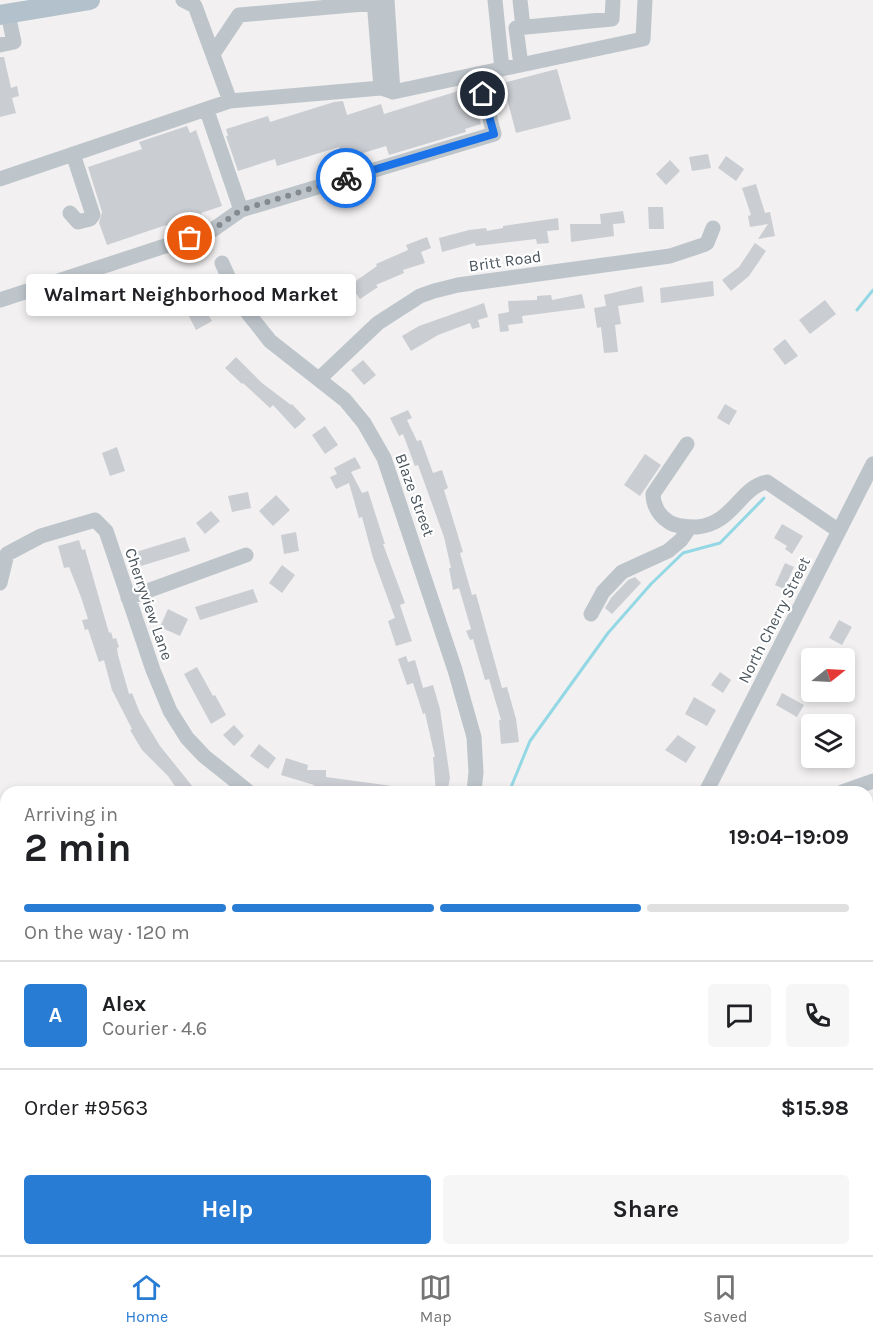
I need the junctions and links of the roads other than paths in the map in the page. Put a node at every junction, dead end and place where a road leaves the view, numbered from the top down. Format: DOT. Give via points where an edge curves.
graph roads {
  1 [pos="90,0"];
  2 [pos="183,0"];
  3 [pos="495,0"];
  4 [pos="520,0"];
  5 [pos="613,0"];
  6 [pos="645,0"];
  7 [pos="379,1"];
  8 [pos="4,15"];
  9 [pos="523,27"];
  10 [pos="0,45"];
  11 [pos="213,54"];
  12 [pos="520,65"];
  13 [pos="502,69"];
  14 [pos="478,74"];
  15 [pos="387,90"];
  16 [pos="230,101"];
  17 [pos="207,111"];
  18 [pos="73,154"];
  19 [pos="0,179"];
  20 [pos="241,210"];
  21 [pos="70,213"];
  22 [pos="713,228"];
  23 [pos="222,263"];
  24 [pos="0,300"];
  25 [pos="319,379"];
  26 [pos="687,444"];
  27 [pos="873,464"];
  28 [pos="869,482"];
  29 [pos="690,527"];
  30 [pos="839,531"];
  31 [pos="246,555"];
  32 [pos="0,583"];
  33 [pos="128,598"];
  34 [pos="591,614"];
  35 [pos="242,786"];
  36 [pos="475,786"];
  37 [pos="709,786"];
  1 -- 8 [label="main road"];
  2 -- 11 [label="street" via="195,6"];
  3 -- 13 [label="street"];
  4 -- 9 [label="street"];
  5 -- 9 [label="street" via="612,19"];
  6 -- 12 [label="street" via="643,39"];
  7 -- 11 [label="street" via="239,15"];
  7 -- 15 [label="street"];
  8 -- 10 [label="street" via="14,42"];
  9 -- 12 [label="street" via="516,28"];
  11 -- 16 [label="street"];
  12 -- 13 [label="street"];
  13 -- 14 [label="street"];
  14 -- 15 [label="street"];
  14 -- 20 [label="street" via="494,134"];
  15 -- 16 [label="street"];
  16 -- 17 [label="street"];
  17 -- 18 [label="street"];
  17 -- 20 [label="street"];
  18 -- 19 [label="street"];
  18 -- 21 [label="street" via="93,215 78,222"];
  20 -- 24 [label="street" via="211,231"];
  22 -- 25 [label="street, Britt Road" via="707,243 670,256 458,285 420,296 378,323"];
  23 -- 25 [label="street, Blaze Street" via="240,303 270,341"];
  25 -- 36 [label="street, Blaze Street" via="364,423 384,458 474,736"];
  26 -- 29 [label="street" via="657,486 653,499 668,522"];
  27 -- 28 [label="street, North Cherry Street"];
  28 -- 30 [label="street, North Cherry Street"];
  29 -- 30 [label="street" via="723,518 754,487 767,482"];
  29 -- 34 [label="street" via="668,551 622,572 603,592"];
  30 -- 37 [label="street, North Cherry Street"];
  31 -- 33 [label="street"];
  32 -- 33 [label="street, Cherryview Lane" via="7,554 41,536 95,520 106,531"];
  33 -- 35 [label="street, Cherryview Lane" via="170,711 204,756"];
}
